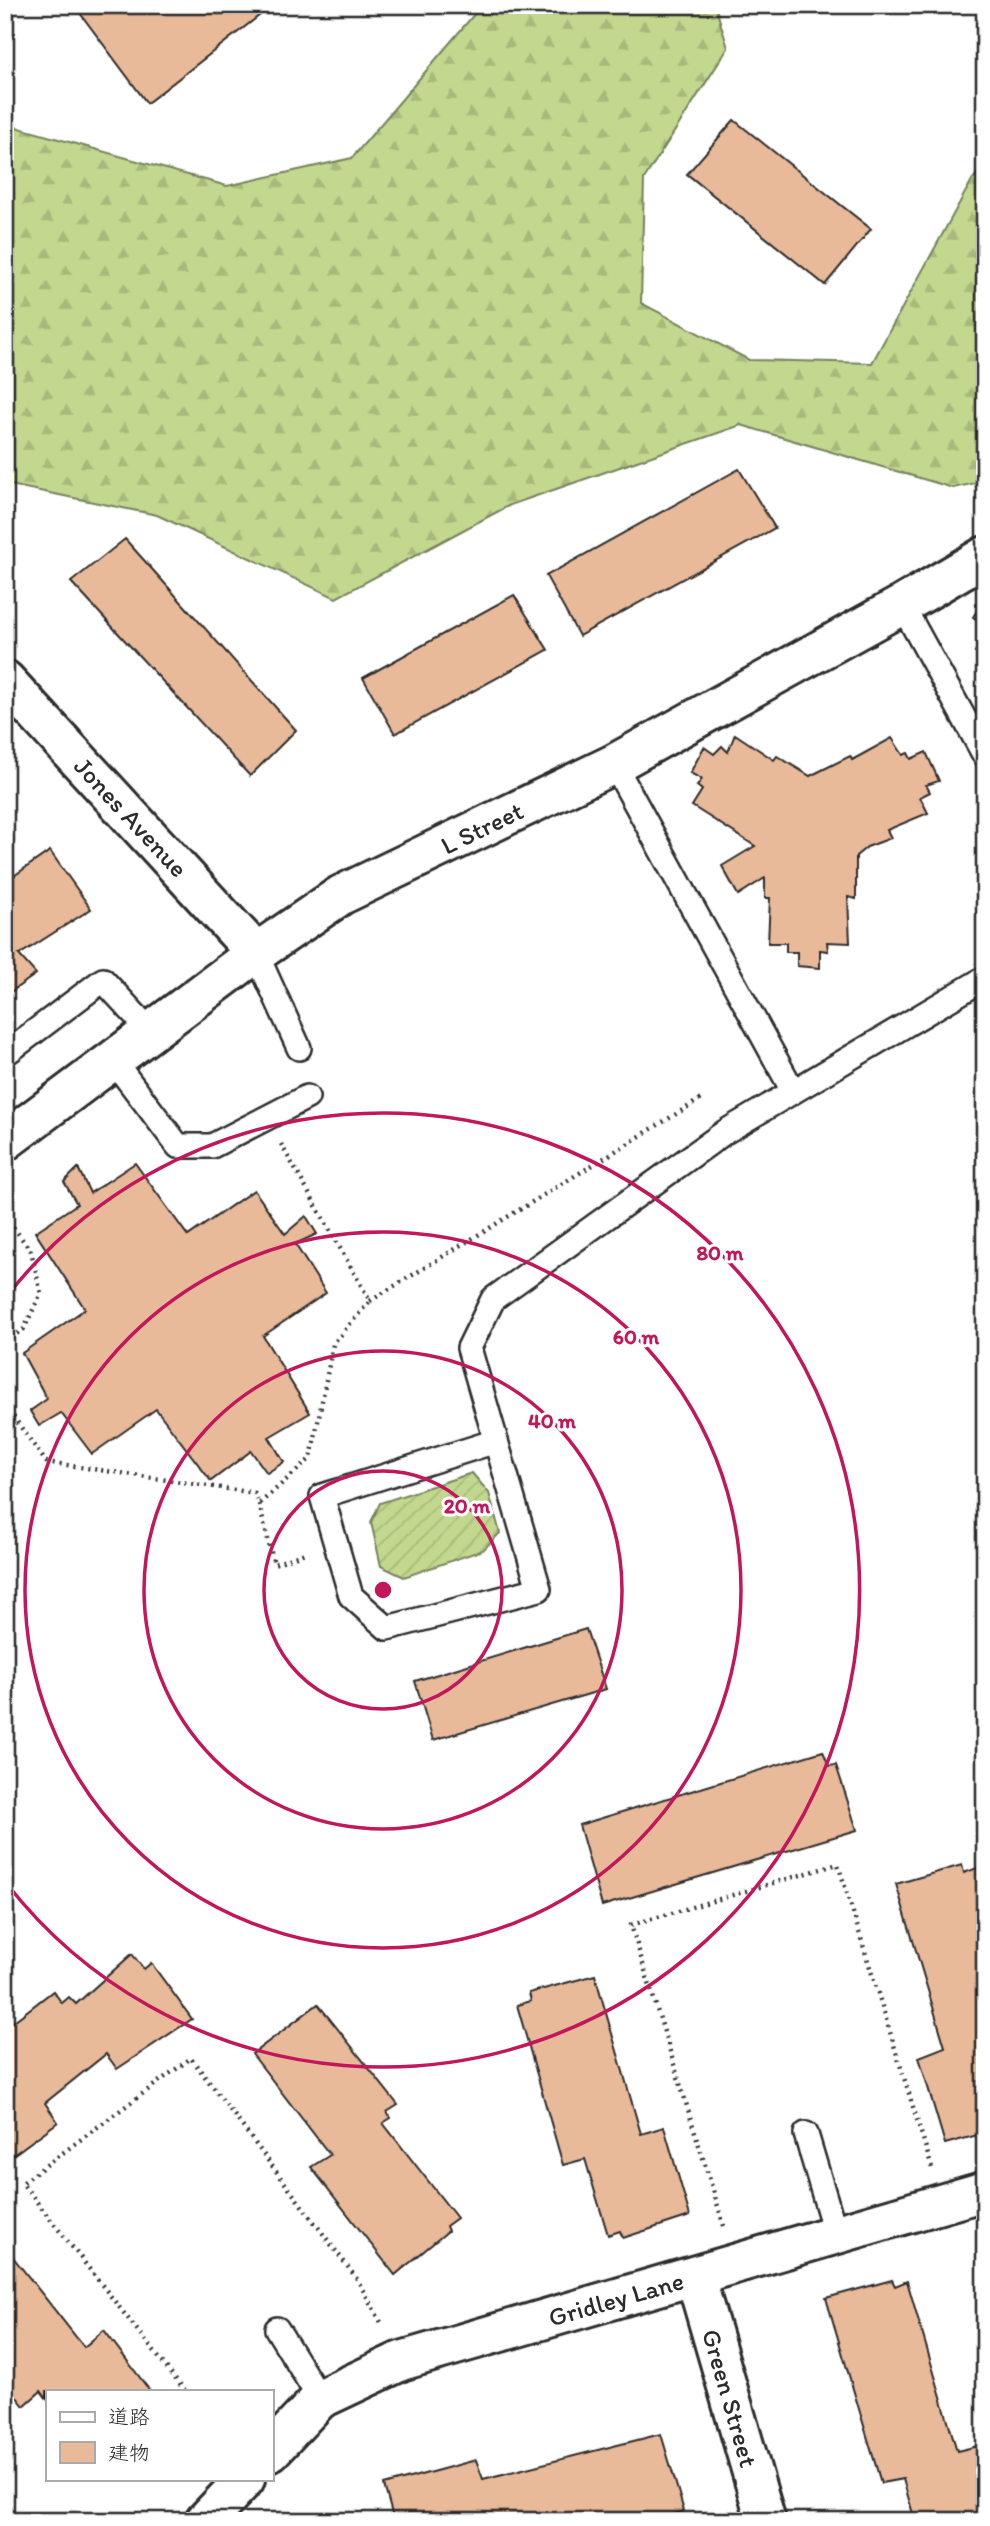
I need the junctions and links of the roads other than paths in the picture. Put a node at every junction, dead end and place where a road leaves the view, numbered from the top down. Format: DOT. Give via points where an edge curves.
graph roads {
  1 [pos="985,556"];
  2 [pos="902,605"];
  3 [pos="5,680"];
  4 [pos="985,756"];
  5 [pos="614,764"];
  6 [pos="256,953"];
  7 [pos="985,978"];
  8 [pos="151,1032"];
  9 [pos="299,1048"];
  10 [pos="5,1054"];
  11 [pos="113,1060"];
  12 [pos="793,1091"];
  13 [pos="307,1097"];
  14 [pos="5,1141"];
  15 [pos="496,1441"];
  16 [pos="806,2134"];
  17 [pos="985,2191"];
  18 [pos="836,2235"];
  19 [pos="695,2276"];
  20 [pos="276,2329"];
  21 [pos="320,2399"];
  22 [pos="273,2449"];
  23 [pos="244,2480"];
  24 [pos="205,2521"];
  25 [pos="765,2521"];
  1 -- 2 [label="street, L Street"];
  2 -- 4 [label="lane"];
  2 -- 5 [label="street, L Street"];
  3 -- 6 [label="street, Jones Avenue"];
  5 -- 6 [label="street, L Street" via="341,895"];
  5 -- 12 [label="lane"];
  6 -- 8 [label="street, L Street"];
  6 -- 9 [label="lane"];
  7 -- 12 [label="lane"];
  8 -- 10 [label="lane" via="103,980"];
  8 -- 11 [label="street, L Street"];
  11 -- 13 [label="lane" via="178,1146 212,1146"];
  11 -- 14 [label="street, L Street"];
  12 -- 15 [label="lane" via="725,1132 493,1299 469,1348"];
  15 -- 15 [label="lane" via="539,1589 387,1628 351,1596 322,1496"];
  16 -- 18 [label="lane"];
  17 -- 18 [label="street, Gridley Lane"];
  18 -- 19 [label="street, Gridley Lane"];
  19 -- 21 [label="street, Gridley Lane" via="401,2361"];
  19 -- 25 [label="street, Green Street"];
  20 -- 21 [label="lane"];
  21 -- 22 [label="street, Gridley Lane"];
  23 -- 24 [label="street"];
}
